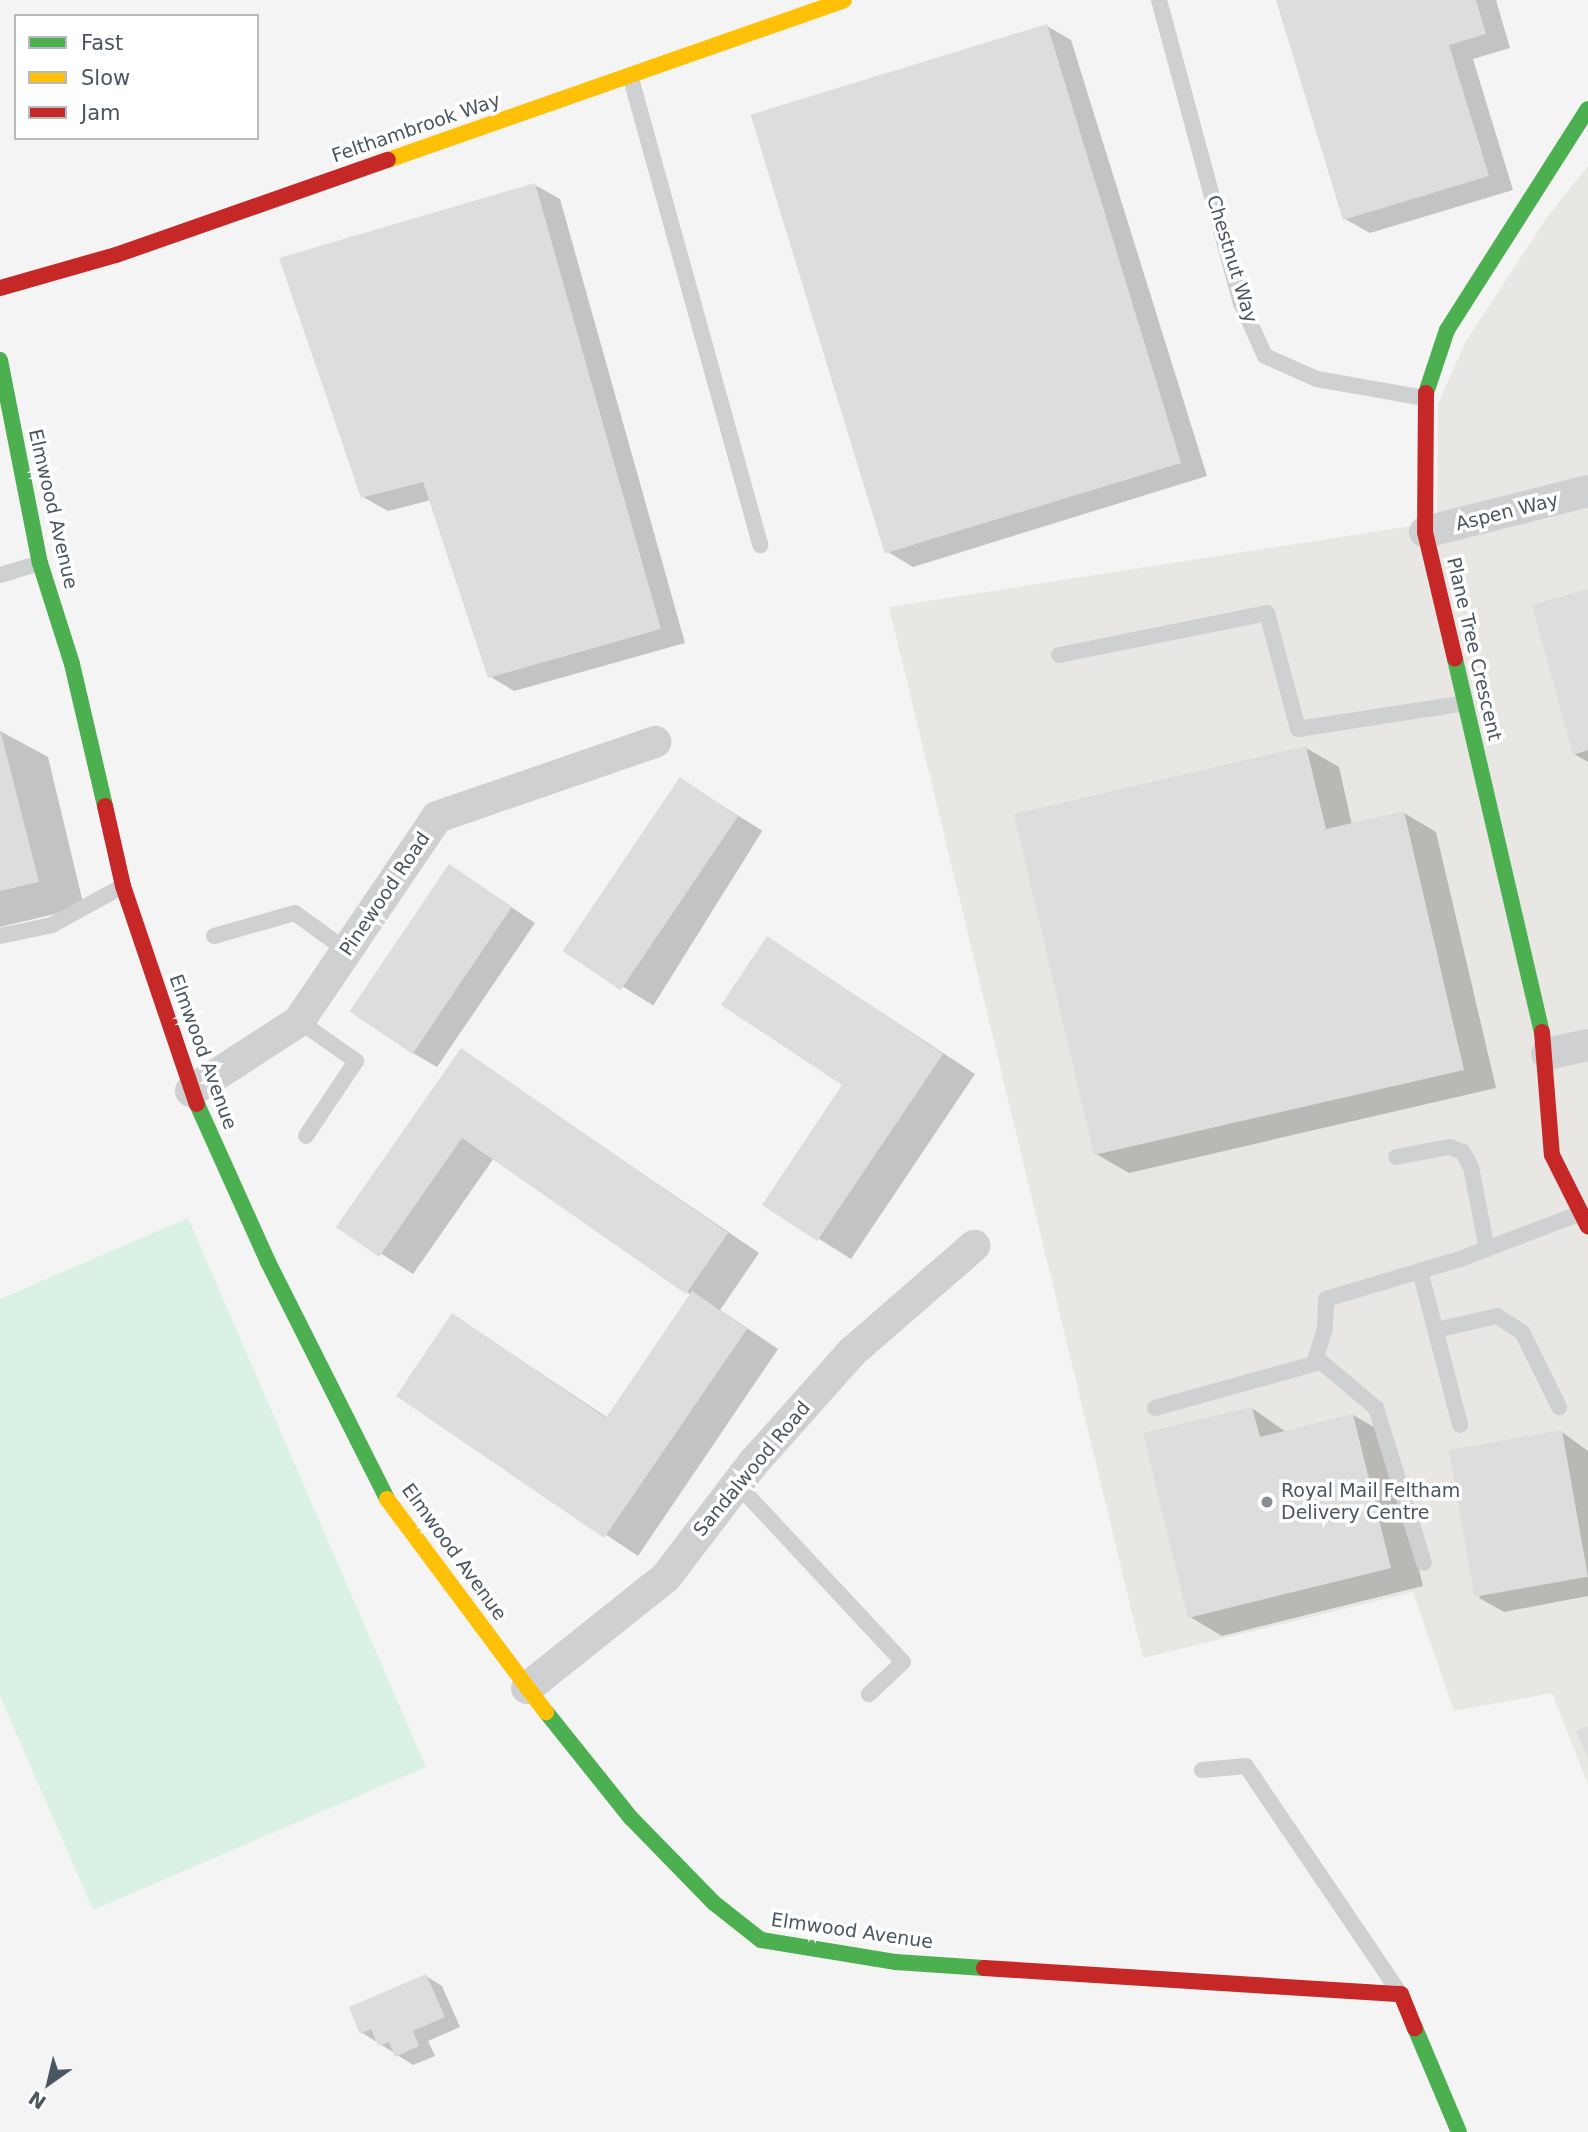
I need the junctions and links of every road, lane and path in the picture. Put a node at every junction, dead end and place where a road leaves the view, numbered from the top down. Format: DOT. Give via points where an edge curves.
graph roads {
  1 [pos="844,0"];
  2 [pos="1159,0"];
  3 [pos="630,75"];
  4 [pos="1588,109"];
  5 [pos="0,288"];
  6 [pos="0,360"];
  7 [pos="1425,398"];
  8 [pos="1588,491"];
  9 [pos="1425,532"];
  10 [pos="760,545"];
  11 [pos="40,563"];
  12 [pos="0,575"];
  13 [pos="1059,655"];
  14 [pos="1465,703"];
  15 [pos="655,742"];
  16 [pos="123,886"];
  17 [pos="0,936"];
  18 [pos="214,936"];
  19 [pos="347,951"];
  20 [pos="299,1021"];
  21 [pos="1588,1045"];
  22 [pos="1547,1054"];
  23 [pos="191,1091"];
  24 [pos="306,1136"];
  25 [pos="1396,1157"];
  26 [pos="1584,1220"];
  27 [pos="974,1246"];
  28 [pos="1486,1249"];
  29 [pos="1420,1271"];
  30 [pos="1436,1330"];
  31 [pos="1319,1360"];
  32 [pos="1559,1407"];
  33 [pos="1155,1408"];
  34 [pos="1460,1425"];
  35 [pos="737,1485"];
  36 [pos="1424,1563"];
  37 [pos="527,1688"];
  38 [pos="869,1694"];
  39 [pos="1202,1770"];
  40 [pos="1401,1994"];
  41 [pos="1459,2132"];
  1 -- 3 [label="street, Felthambrook Way"];
  2 -- 7 [label="lane, Chestnut Way" via="1241,303 1265,356 1317,379"];
  3 -- 5 [label="street, Felthambrook Way" via="116,255"];
  3 -- 10 [label="lane"];
  4 -- 7 [label="street, Plane Tree Crescent" via="1447,330"];
  6 -- 11 [label="street, Elmwood Avenue"];
  7 -- 9 [label="street, Plane Tree Crescent"];
  8 -- 9 [label="street, Aspen Way"];
  9 -- 14 [label="street, Plane Tree Crescent"];
  11 -- 12 [label="lane"];
  11 -- 16 [label="street, Elmwood Avenue" via="72,664"];
  13 -- 14 [label="lane" via="1267,613 1298,729"];
  14 -- 22 [label="street, Plane Tree Crescent"];
  15 -- 19 [label="street, Pinewood Road" via="437,817"];
  16 -- 17 [label="lane" via="51,925"];
  16 -- 23 [label="street, Elmwood Avenue"];
  18 -- 19 [label="lane" via="295,913"];
  19 -- 20 [label="street, Pinewood Road"];
  20 -- 23 [label="street, Pinewood Road"];
  20 -- 24 [label="lane" via="356,1060"];
  21 -- 22 [label="street"];
  22 -- 26 [label="street, Plane Tree Crescent" via="1552,1155"];
  23 -- 37 [label="street, Elmwood Avenue" via="268,1262 386,1496"];
  25 -- 28 [label="lane" via="1450,1147 1463,1152 1471,1167"];
  26 -- 28 [label="lane"];
  27 -- 35 [label="street, Sandalwood Road" via="852,1352"];
  28 -- 29 [label="lane"];
  29 -- 30 [label="lane"];
  29 -- 31 [label="lane" via="1326,1299"];
  30 -- 32 [label="lane" via="1497,1316 1522,1332"];
  30 -- 34 [label="lane"];
  31 -- 33 [label="lane"];
  31 -- 36 [label="lane" via="1376,1408"];
  35 -- 37 [label="street, Sandalwood Road" via="666,1577"];
  35 -- 38 [label="lane" via="902,1662"];
  37 -- 40 [label="street, Elmwood Avenue" via="631,1818 714,1903 761,1940 896,1962"];
  39 -- 40 [label="lane" via="1246,1766"];
  40 -- 41 [label="street"];
}
